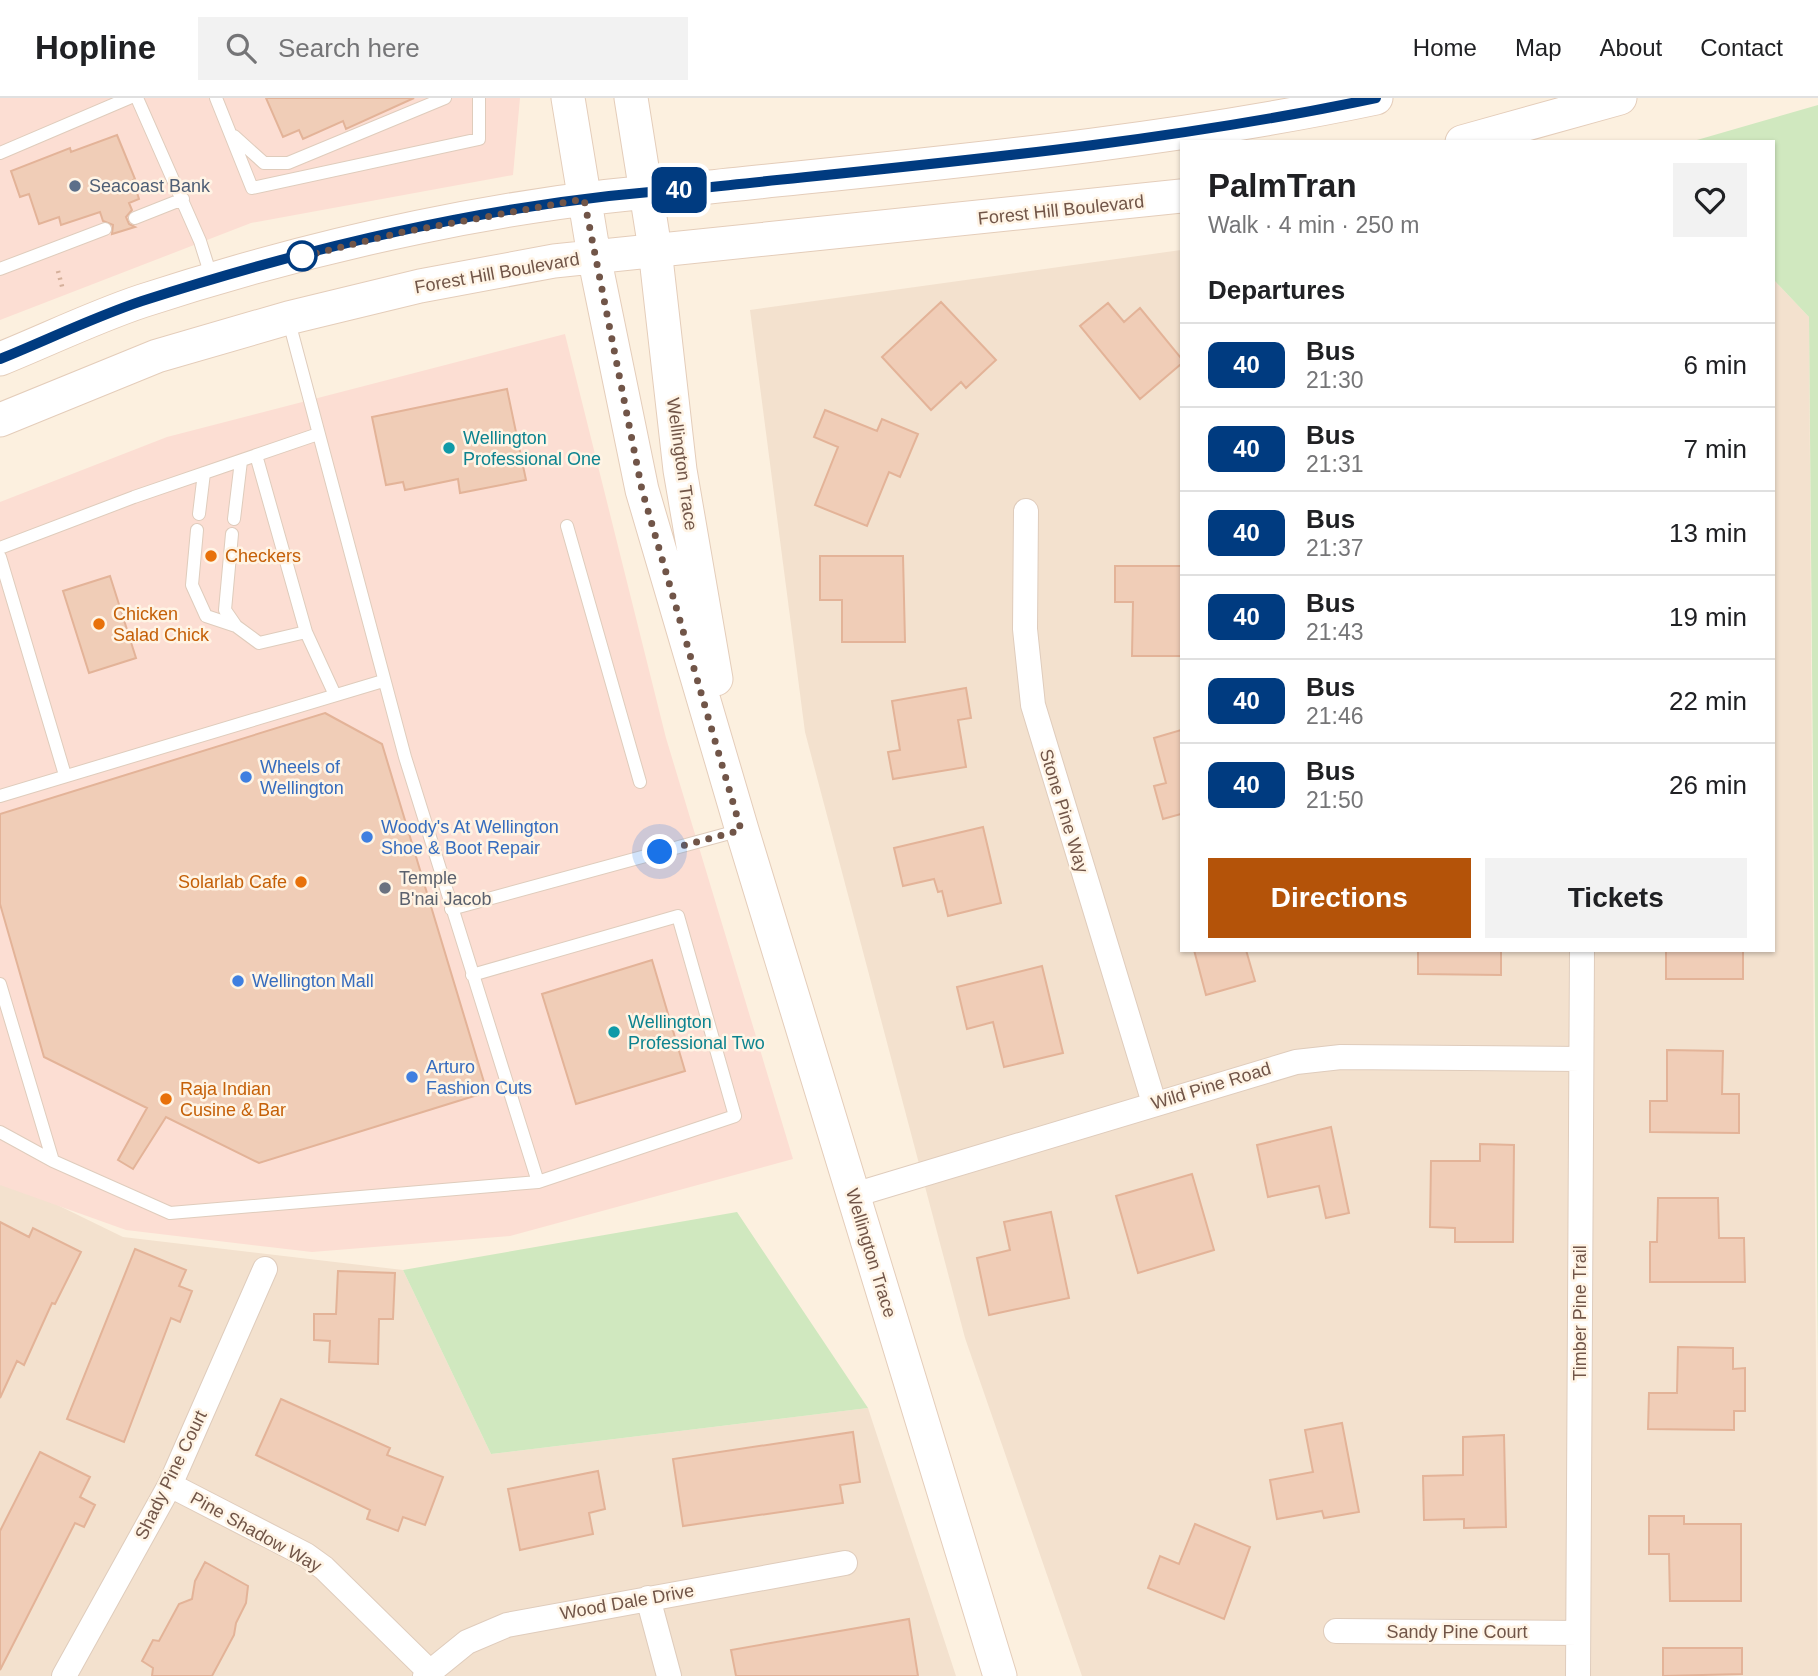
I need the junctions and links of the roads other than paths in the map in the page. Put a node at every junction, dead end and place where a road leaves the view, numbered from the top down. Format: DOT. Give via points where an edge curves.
graph roads {
  1 [pos="130,98"];
  2 [pos="137,98"];
  3 [pos="216,98"];
  4 [pos="445,98"];
  5 [pos="479,98"];
  6 [pos="568,98"];
  7 [pos="631,98"];
  8 [pos="1376,98"];
  9 [pos="1620,98"];
  10 [pos="231,133"];
  11 [pos="1180,139"];
  12 [pos="1469,140"];
  13 [pos="0,153"];
  14 [pos="646,191"];
  15 [pos="1180,197"];
  16 [pos="584,199"];
  17 [pos="183,200"];
  18 [pos="135,218"];
  19 [pos="105,229"];
  20 [pos="655,249"];
  21 [pos="594,256"];
  22 [pos="0,269"];
  23 [pos="213,281"];
  24 [pos="288,318"];
  25 [pos="0,359"];
  26 [pos="0,420"];
  27 [pos="318,434"];
  28 [pos="256,455"];
  29 [pos="241,461"];
  30 [pos="204,473"];
  31 [pos="1026,511"];
  32 [pos="199,514"];
  33 [pos="234,519"];
  34 [pos="568,526"];
  35 [pos="197,530"];
  36 [pos="232,534"];
  37 [pos="0,548"];
  38 [pos="0,556"];
  39 [pos="3,576"];
  40 [pos="236,626"];
  41 [pos="306,632"];
  42 [pos="383,681"];
  43 [pos="335,695"];
  44 [pos="65,775"];
  45 [pos="640,782"];
  46 [pos="0,796"];
  47 [pos="741,830"];
  48 [pos="451,909"];
  49 [pos="1582,952"];
  50 [pos="472,975"];
  51 [pos="0,985"];
  52 [pos="1581,1059"];
  53 [pos="1154,1103"];
  54 [pos="0,1132"];
  55 [pos="53,1161"];
  56 [pos="538,1182"];
  57 [pos="854,1195"];
  58 [pos="265,1269"];
  59 [pos="170,1485"];
  60 [pos="845,1563"];
  61 [pos="648,1598"];
  62 [pos="1336,1631"];
  63 [pos="1578,1633"];
  64 [pos="427,1674"];
  65 [pos="64,1676"];
  66 [pos="669,1676"];
  67 [pos="1000,1676"];
  68 [pos="1578,1676"];
  1 -- 13 [label="lane"];
  2 -- 17 [label="lane"];
  3 -- 10 [label="lane"];
  4 -- 10 [label="lane" via="288,163 264,163"];
  5 -- 10 [label="lane" via="479,139 252,188"];
  6 -- 16 [label="main road, Wellington Trace"];
  7 -- 14 [label="main road, Wellington Trace"];
  8 -- 11 [label="main road"];
  9 -- 12 [label="main road"];
  11 -- 14 [label="main road"];
  14 -- 16 [label="main road"];
  14 -- 20 [label="main road, Wellington Trace"];
  15 -- 20 [label="main road, Forest Hill Boulevard"];
  16 -- 21 [label="main road, Wellington Trace"];
  16 -- 23 [label="main road" via="403,232"];
  17 -- 18 [label="lane"];
  17 -- 23 [label="lane"];
  19 -- 22 [label="lane"];
  20 -- 21 [label="main road, Forest Hill Boulevard"];
  20 -- 47 [label="main road, Wellington Trace" via="680,470"];
  21 -- 24 [label="main road, Forest Hill Boulevard" via="420,286"];
  21 -- 47 [label="main road, Wellington Trace" via="642,490"];
  23 -- 25 [label="main road" via="140,302"];
  24 -- 26 [label="main road, Forest Hill Boulevard" via="157,356"];
  24 -- 27 [label="lane"];
  27 -- 28 [label="lane"];
  27 -- 42 [label="lane"];
  28 -- 29 [label="lane"];
  28 -- 41 [label="lane"];
  29 -- 30 [label="lane"];
  29 -- 33 [label="lane"];
  30 -- 32 [label="lane"];
  30 -- 37 [label="lane"];
  31 -- 53 [label="street, Stone Pine Way" via="1025,629 1033,705"];
  34 -- 45 [label="lane"];
  35 -- 40 [label="lane" via="192,585 206,616"];
  36 -- 40 [label="lane" via="225,610"];
  38 -- 39 [label="lane"];
  39 -- 44 [label="lane"];
  40 -- 41 [label="lane" via="259,643"];
  41 -- 43 [label="lane"];
  42 -- 43 [label="lane"];
  42 -- 48 [label="lane"];
  43 -- 44 [label="lane"];
  44 -- 46 [label="lane"];
  47 -- 48 [label="lane"];
  47 -- 57 [label="main road, Wellington Trace"];
  48 -- 50 [label="lane"];
  49 -- 52 [label="street, Timber Pine Trail"];
  50 -- 56 [label="lane"];
  50 -- 56 [label="lane" via="678,916 735,1116"];
  51 -- 55 [label="lane"];
  52 -- 53 [label="street, Wild Pine Road" via="1341,1057 1296,1062"];
  52 -- 63 [label="street, Timber Pine Trail"];
  53 -- 57 [label="street, Wild Pine Road"];
  54 -- 55 [label="lane"];
  55 -- 56 [label="lane" via="170,1213"];
  57 -- 67 [label="main road, Wellington Trace"];
  58 -- 59 [label="street, Shady Pine Court"];
  59 -- 64 [label="street, Pine Shadow Way" via="315,1562 341,1583"];
  59 -- 65 [label="street, Shady Pine Court"];
  60 -- 61 [label="street, Wood Dale Drive"];
  61 -- 64 [label="street, Wood Dale Drive" via="507,1625 467,1642"];
  61 -- 66 [label="street"];
  62 -- 63 [label="street, Sandy Pine Court"];
  63 -- 68 [label="street, Timber Pine Trail"];
}
